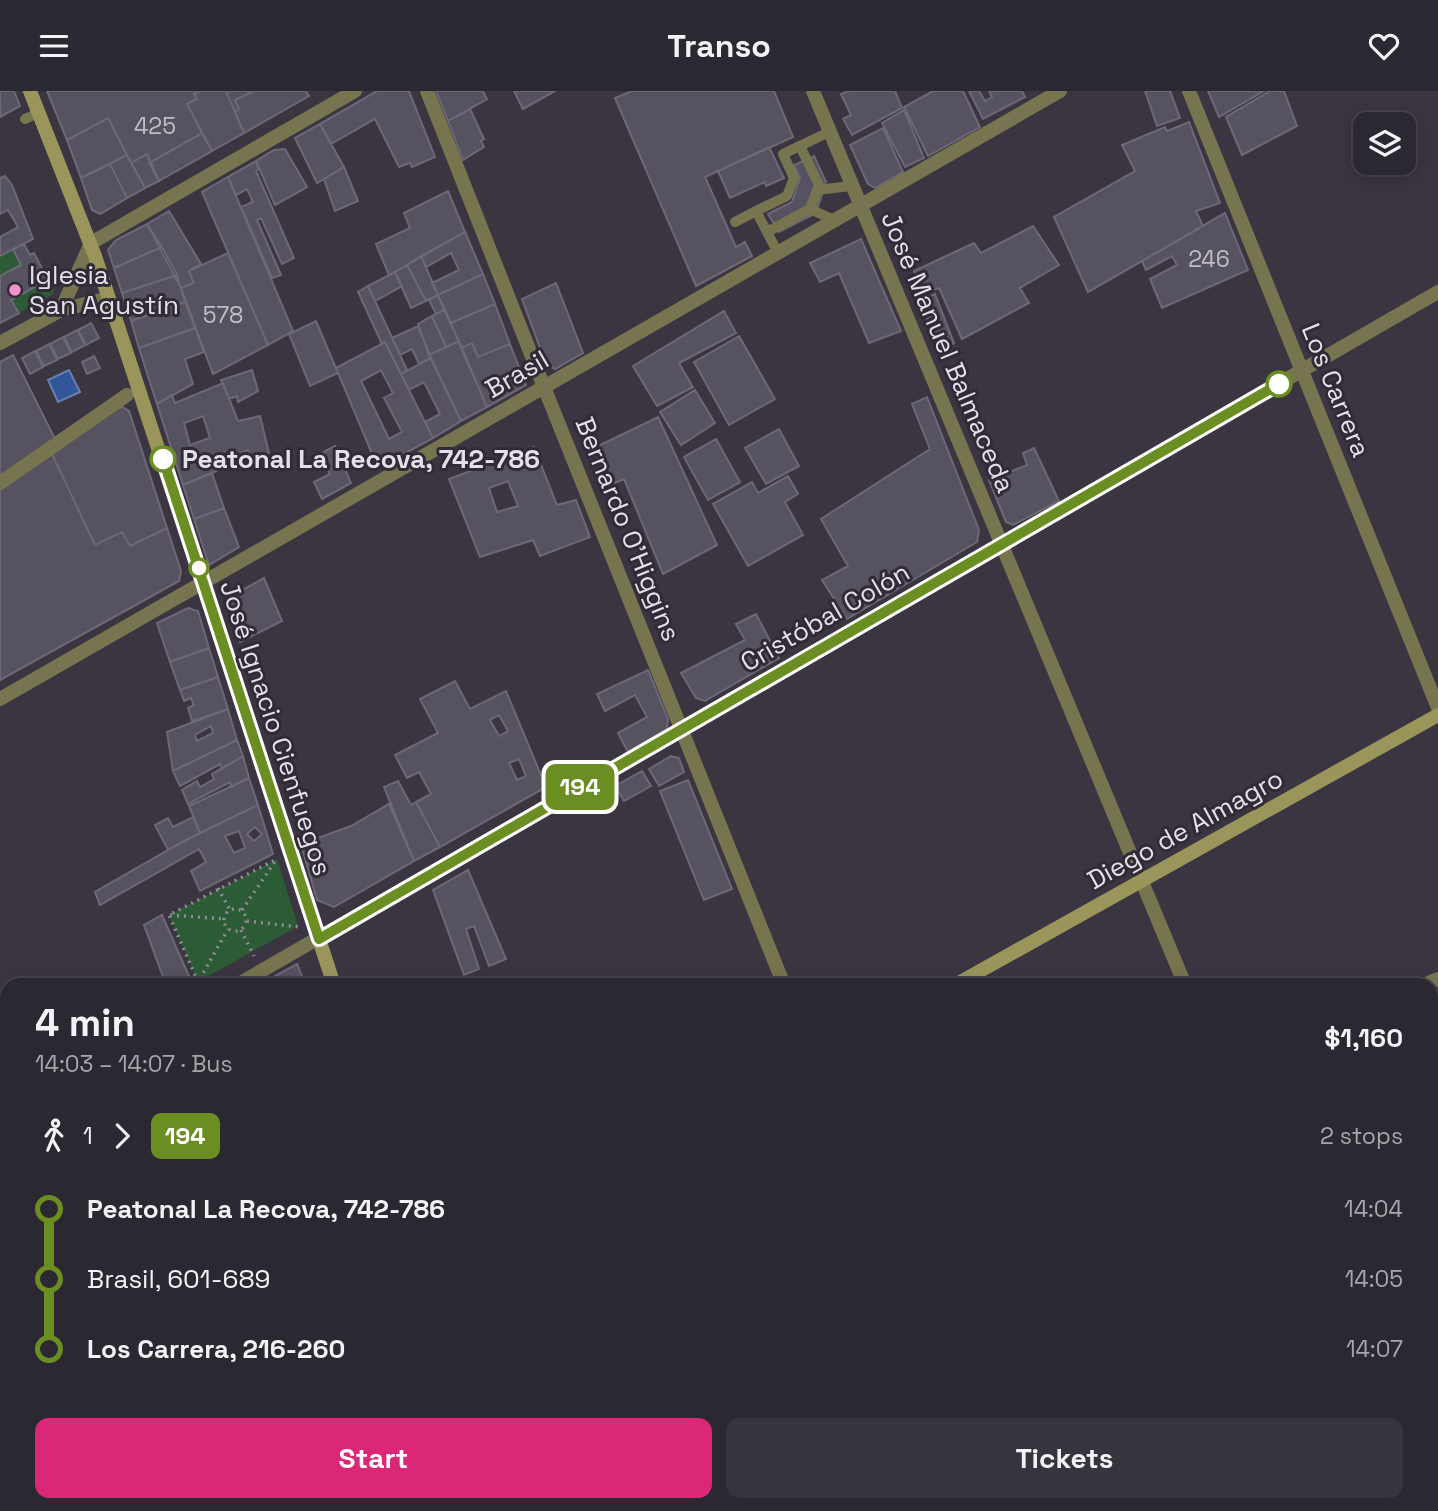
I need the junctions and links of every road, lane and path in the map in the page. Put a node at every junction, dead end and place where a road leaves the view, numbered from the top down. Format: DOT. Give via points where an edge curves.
graph roads {
  1 [pos="30,91"];
  2 [pos="355,91"];
  3 [pos="427,91"];
  4 [pos="813,91"];
  5 [pos="1060,91"];
  6 [pos="1189,91"];
  7 [pos="829,132"];
  8 [pos="800,146"];
  9 [pos="851,185"];
  10 [pos="817,190"];
  11 [pos="859,204"];
  12 [pos="810,209"];
  13 [pos="756,211"];
  14 [pos="832,219"];
  15 [pos="735,222"];
  16 [pos="767,232"];
  17 [pos="91,243"];
  18 [pos="777,251"];
  19 [pos="1438,292"];
  20 [pos="109,298"];
  21 [pos="61,310"];
  22 [pos="0,343"];
  23 [pos="1301,371"];
  24 [pos="544,387"];
  25 [pos="127,395"];
  26 [pos="0,483"];
  27 [pos="1002,543"];
  28 [pos="204,584"];
  29 [pos="0,699"];
  30 [pos="1438,708"];
  31 [pos="1438,715"];
  32 [pos="682,728"];
  33 [pos="283,856"];
  34 [pos="1141,881"];
  35 [pos="218,888"];
  36 [pos="230,910"];
  37 [pos="242,910"];
  38 [pos="169,915"];
  39 [pos="224,919"];
  40 [pos="247,921"];
  41 [pos="228,929"];
  42 [pos="241,930"];
  43 [pos="319,939"];
  44 [pos="262,971"];
  45 [pos="195,978"];
  46 [pos="201,978"];
  47 [pos="250,978"];
  48 [pos="332,978"];
  49 [pos="781,978"];
  50 [pos="968,978"];
  51 [pos="1182,978"];
  1 -- 17 [label="main road, José Ignacio Cienfuegos" via="32,116"];
  2 -- 17 [label="street"];
  3 -- 24 [label="street, Bernardo O'Higgins"];
  4 -- 7 [label="street, José Manuel Balmaceda"];
  5 -- 11 [label="street, Brasil"];
  6 -- 23 [label="street, Los Carrera"];
  7 -- 8 [label="lane"];
  7 -- 9 [label="street, José Manuel Balmaceda"];
  8 -- 10 [label="lane" via="819,185"];
  8 -- 13 [label="lane" via="783,155 794,178 787,196"];
  9 -- 10 [label="lane"];
  9 -- 11 [label="street, José Manuel Balmaceda"];
  10 -- 12 [label="lane"];
  11 -- 14 [label="street, Brasil"];
  11 -- 27 [label="street, José Manuel Balmaceda"];
  12 -- 14 [label="lane"];
  12 -- 16 [label="lane"];
  13 -- 15 [label="lane"];
  13 -- 16 [label="lane"];
  14 -- 18 [label="street, Brasil"];
  16 -- 18 [label="lane"];
  17 -- 20 [label="main road, José Ignacio Cienfuegos"];
  17 -- 21 [label="street"];
  18 -- 24 [label="street, Brasil"];
  19 -- 23 [label="street, Cristóbal Colón"];
  20 -- 21 [label="street"];
  20 -- 28 [label="main road, José Ignacio Cienfuegos"];
  21 -- 22 [label="street"];
  23 -- 27 [label="street, Cristóbal Colón"];
  23 -- 30 [label="street, Los Carrera"];
  24 -- 28 [label="street, Brasil"];
  24 -- 32 [label="street, Bernardo O'Higgins"];
  25 -- 26 [label="street"];
  27 -- 32 [label="street, Cristóbal Colón"];
  27 -- 34 [label="street, José Manuel Balmaceda"];
  28 -- 29 [label="street, Brasil"];
  28 -- 33 [label="main road, José Ignacio Cienfuegos"];
  31 -- 34 [label="main road, Diego de Almagro"];
  32 -- 43 [label="street, Cristóbal Colón"];
  32 -- 49 [label="street, Bernardo O'Higgins"];
  33 -- 35 [label="path"];
  33 -- 37 [label="path"];
  33 -- 43 [label="main road, José Ignacio Cienfuegos"];
  34 -- 50 [label="main road, Diego de Almagro"];
  34 -- 51 [label="street, José Manuel Balmaceda"];
  35 -- 36 [label="path"];
  35 -- 38 [label="path"];
  36 -- 37 [label="path"];
  36 -- 39 [label="path"];
  37 -- 40 [label="path"];
  38 -- 39 [label="path"];
  38 -- 45 [label="path"];
  39 -- 41 [label="path"];
  40 -- 42 [label="path"];
  40 -- 43 [label="path" via="298,926"];
  41 -- 42 [label="path"];
  41 -- 46 [label="path"];
  42 -- 44 [label="path"];
  43 -- 44 [label="street, Cristóbal Colón"];
  43 -- 48 [label="main road, José Ignacio Cienfuegos"];
  44 -- 47 [label="street, Cristóbal Colón"];
}
